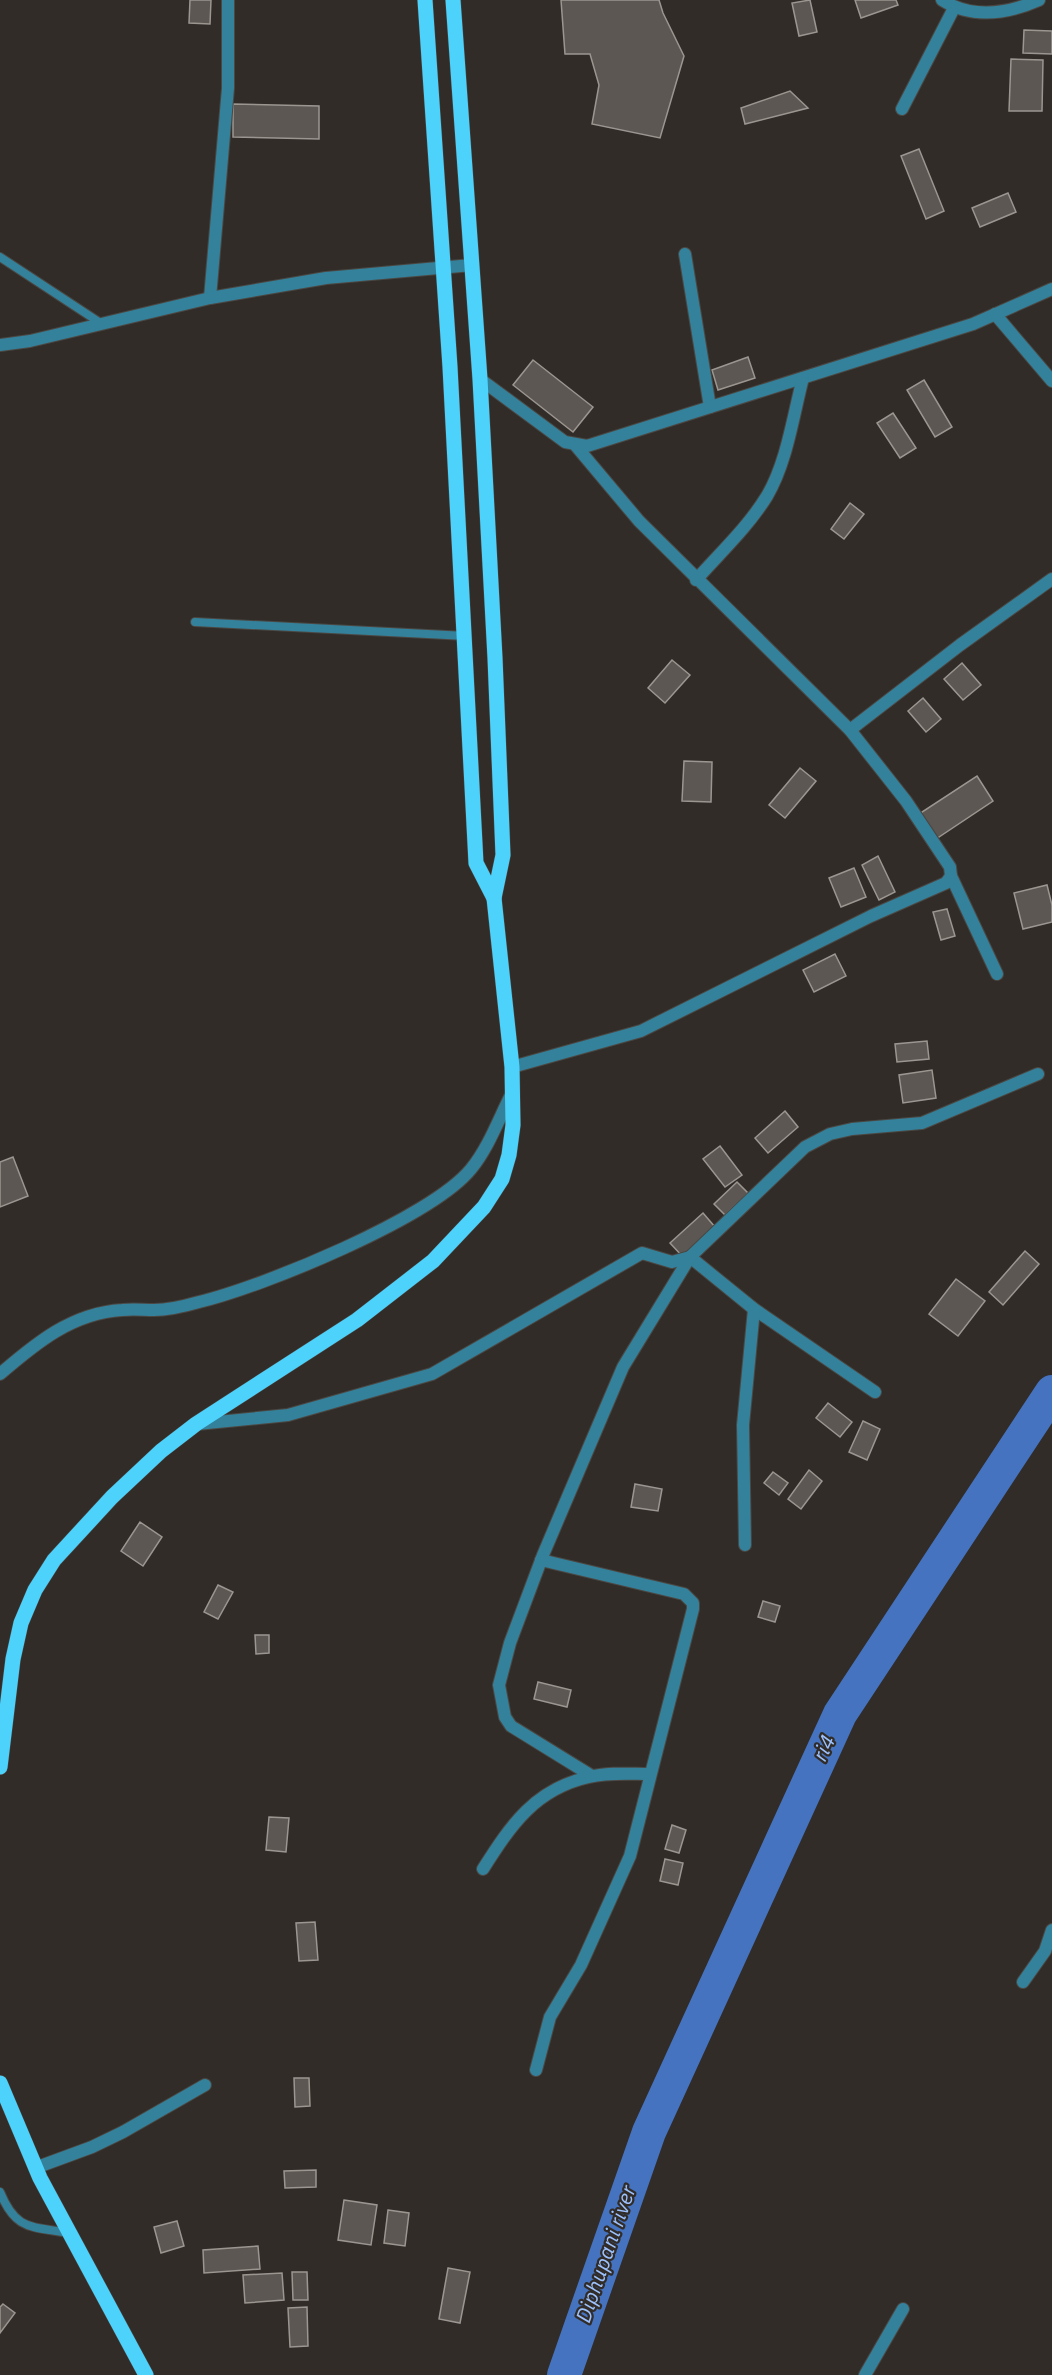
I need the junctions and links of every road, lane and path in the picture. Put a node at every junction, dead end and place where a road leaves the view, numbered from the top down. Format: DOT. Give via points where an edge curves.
graph roads {
  1 [pos="228,0"];
  2 [pos="425,0"];
  3 [pos="453,0"];
  4 [pos="942,0"];
  5 [pos="1039,0"];
  6 [pos="954,8"];
  7 [pos="902,109"];
  8 [pos="685,254"];
  9 [pos="0,257"];
  10 [pos="472,265"];
  11 [pos="442,267"];
  12 [pos="1052,289"];
  13 [pos="210,298"];
  14 [pos="995,314"];
  15 [pos="102,324"];
  16 [pos="0,345"];
  17 [pos="803,378"];
  18 [pos="480,379"];
  19 [pos="1052,381"];
  20 [pos="710,407"];
  21 [pos="576,446"];
  22 [pos="1052,579"];
  23 [pos="696,580"];
  24 [pos="195,622"];
  25 [pos="466,636"];
  26 [pos="850,730"];
  27 [pos="951,876"];
  28 [pos="494,898"];
  29 [pos="997,974"];
  30 [pos="512,1067"];
  31 [pos="1038,1074"];
  32 [pos="512,1092"];
  33 [pos="690,1257"];
  34 [pos="753,1309"];
  35 [pos="0,1374"];
  36 [pos="875,1392"];
  37 [pos="196,1424"];
  38 [pos="745,1545"];
  39 [pos="541,1560"];
  40 [pos="0,1767"];
  41 [pos="650,1774"];
  42 [pos="592,1776"];
  43 [pos="483,1869"];
  44 [pos="1052,1930"];
  45 [pos="1023,1982"];
  46 [pos="536,2070"];
  47 [pos="0,2083"];
  48 [pos="205,2085"];
  49 [pos="35,2168"];
  50 [pos="0,2192"];
  51 [pos="68,2233"];
  52 [pos="903,2309"];
  53 [pos="146,2375"];
  54 [pos="865,2375"];
  1 -- 13 [label="street" via="228,88"];
  2 -- 11 [label="main road"];
  3 -- 10 [label="main road"];
  4 -- 6 [label="street"];
  5 -- 6 [label="street" via="990,14"];
  6 -- 7 [label="street"];
  8 -- 20 [label="street"];
  9 -- 15 [label="lane"];
  10 -- 11 [label="street"];
  10 -- 18 [label="main road"];
  11 -- 13 [label="street" via="326,278"];
  11 -- 25 [label="main road"];
  12 -- 14 [label="street"];
  13 -- 15 [label="street"];
  14 -- 17 [label="street"];
  14 -- 19 [label="street"];
  15 -- 16 [label="street"];
  17 -- 20 [label="street"];
  17 -- 23 [label="street" via="768,495"];
  18 -- 21 [label="street" via="565,442"];
  18 -- 28 [label="main road" via="503,855"];
  20 -- 21 [label="street" via="587,446"];
  21 -- 23 [label="street" via="639,521"];
  22 -- 26 [label="street"];
  23 -- 26 [label="street"];
  24 -- 25 [label="lane"];
  25 -- 28 [label="main road" via="476,863"];
  26 -- 27 [label="street" via="906,801 950,867"];
  27 -- 29 [label="street"];
  27 -- 30 [label="street" via="946,883 870,916 641,1031"];
  28 -- 30 [label="main road"];
  30 -- 32 [label="main road"];
  31 -- 33 [label="street" via="922,1123 852,1129 822,1138 806,1147"];
  32 -- 35 [label="street" via="472,1168 459,1182 396,1223 280,1274 200,1302 78,1319 44,1337"];
  32 -- 37 [label="main road" via="510,1145 501,1179 461,1234 357,1320"];
  33 -- 34 [label="street"];
  33 -- 37 [label="street" via="672,1263 642,1253 432,1374 288,1415"];
  33 -- 39 [label="street" via="623,1367"];
  34 -- 36 [label="street"];
  34 -- 38 [label="street" via="743,1416"];
  37 -- 40 [label="main road" via="161,1451 84,1526 54,1560 35,1590 21,1623 13,1659"];
  39 -- 41 [label="street" via="684,1594 693,1603"];
  39 -- 42 [label="street" via="502,1667 500,1700 505,1717 519,1734"];
  41 -- 42 [label="street"];
  41 -- 46 [label="street" via="630,1856 581,1965 550,2018"];
  42 -- 43 [label="street" via="573,1782 524,1811"];
  44 -- 45 [label="street" via="1045,1951"];
  47 -- 49 [label="main road"];
  48 -- 49 [label="street" via="113,2137"];
  49 -- 51 [label="main road"];
  50 -- 51 [label="lane" via="8,2212 23,2224"];
  51 -- 53 [label="main road"];
  52 -- 54 [label="street"];
}
